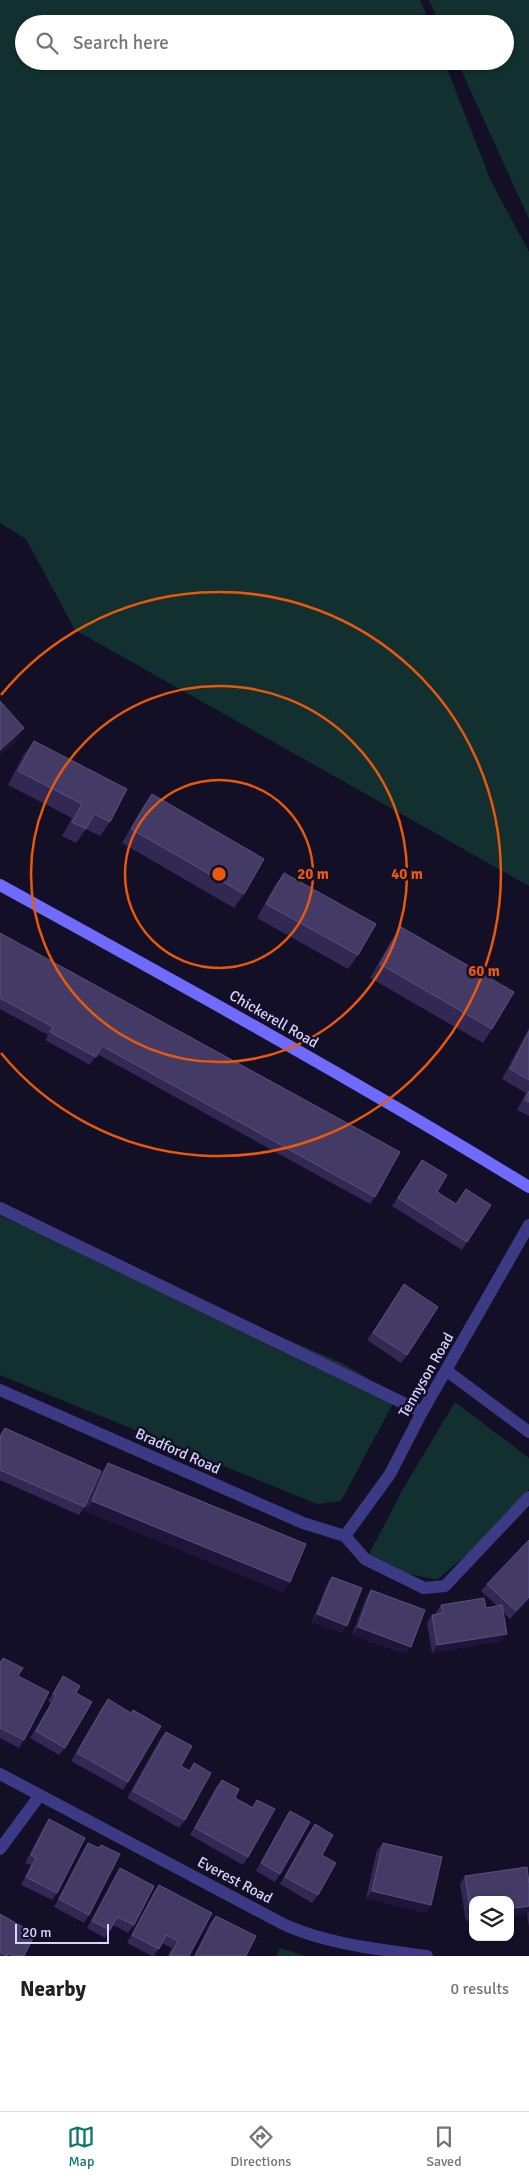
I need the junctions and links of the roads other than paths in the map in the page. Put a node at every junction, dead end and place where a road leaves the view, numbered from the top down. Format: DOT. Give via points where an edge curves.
graph roads {
  1 [pos="0,885"];
  2 [pos="529,1187"];
  3 [pos="0,1208"];
  4 [pos="529,1225"];
  5 [pos="447,1371"];
  6 [pos="0,1390"];
  7 [pos="422,1412"];
  8 [pos="529,1432"];
  9 [pos="529,1497"];
  10 [pos="345,1536"];
  11 [pos="0,1774"];
  12 [pos="40,1795"];
  13 [pos="0,1849"];
  14 [pos="427,1956"];
  1 -- 2 [label="main road, Chickerell Road" via="272,1036"];
  3 -- 7 [label="street"];
  4 -- 5 [label="street, Tennyson Road"];
  5 -- 7 [label="street, Tennyson Road"];
  5 -- 8 [label="street"];
  6 -- 10 [label="street, Bradford Road" via="304,1523"];
  7 -- 10 [label="street, Tennyson Road" via="390,1474"];
  9 -- 10 [label="street" via="444,1586 424,1588 365,1559"];
  11 -- 12 [label="street, Everest Road"];
  12 -- 13 [label="street"];
  12 -- 14 [label="street, Everest Road" via="286,1926 341,1944"];
}
